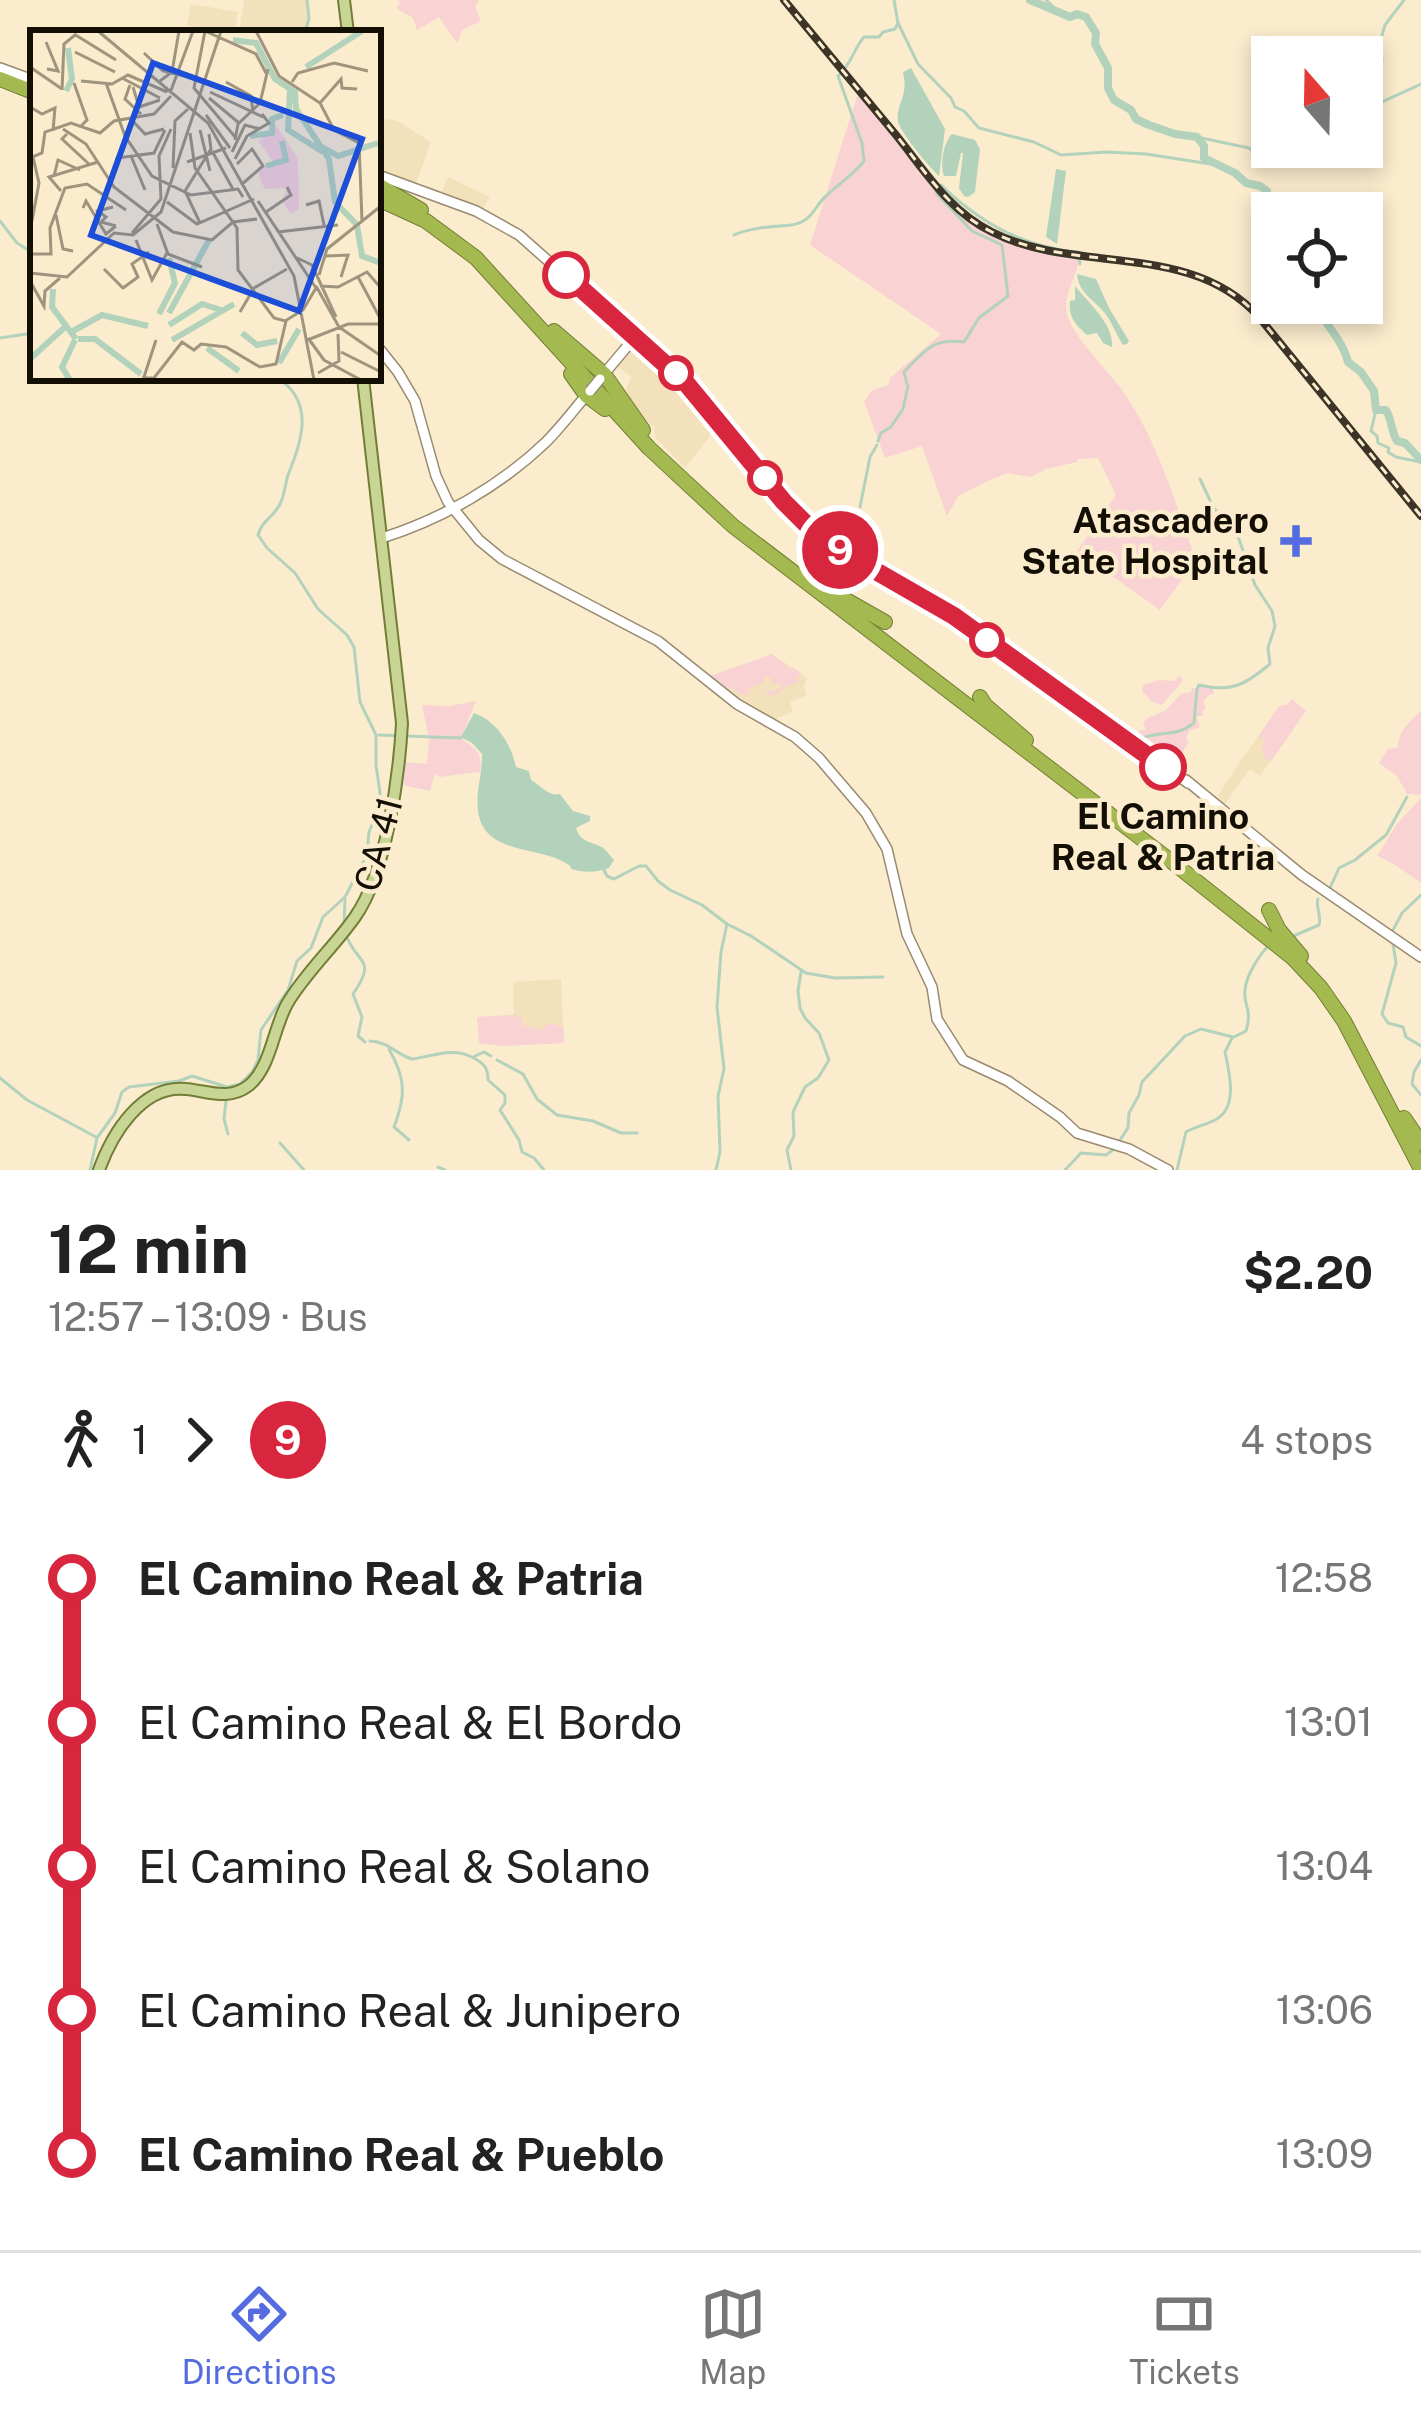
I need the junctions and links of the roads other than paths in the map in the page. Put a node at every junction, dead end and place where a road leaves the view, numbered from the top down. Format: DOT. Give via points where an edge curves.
graph roads {
  1 [pos="0,74"];
  2 [pos="30,85"];
  3 [pos="381,187"];
  4 [pos="381,187"];
  5 [pos="381,188"];
  6 [pos="528,310"];
  7 [pos="635,337"];
  8 [pos="381,351"];
  9 [pos="602,376"];
  10 [pos="363,381"];
  11 [pos="588,393"];
  12 [pos="634,433"];
  13 [pos="657,448"];
  14 [pos="452,509"];
  15 [pos="733,526"];
  16 [pos="382,538"];
  17 [pos="782,574"];
  18 [pos="808,576"];
  19 [pos="885,622"];
  20 [pos="869,644"];
  21 [pos="933,680"];
  22 [pos="980,697"];
  23 [pos="1043,755"];
  24 [pos="1117,828"];
  25 [pos="1176,865"];
  26 [pos="1269,910"];
  27 [pos="1257,945"];
  28 [pos="1421,955"];
  29 [pos="1304,960"];
  30 [pos="1310,976"];
  31 [pos="1382,1081"];
  32 [pos="1385,1099"];
  33 [pos="1421,1144"];
  34 [pos="1421,1156"];
  35 [pos="1421,1169"];
  36 [pos="99,1170"];
  37 [pos="1168,1170"];
  38 [pos="1410,1170"];
  1 -- 2 [label="highway"];
  3 -- 6 [label="highway" via="477,250"];
  4 -- 7 [label="main road" via="476,211 510,229"];
  5 -- 6 [label="highway" via="459,243"];
  6 -- 9 [label="highway"];
  6 -- 11 [label="highway"];
  6 -- 12 [label="highway"];
  6 -- 13 [label="highway"];
  7 -- 9 [label="main road"];
  7 -- 28 [label="main road" via="692,390 815,533 948,613"];
  8 -- 14 [label="main road" via="415,401"];
  9 -- 11 [label="main road, bridge"];
  9 -- 13 [label="highway"];
  10 -- 16 [label="main road, CA 41 / CA 41"];
  11 -- 12 [label="highway"];
  11 -- 14 [label="main road" via="542,446"];
  12 -- 15 [label="highway"];
  13 -- 18 [label="highway"];
  14 -- 16 [label="main road"];
  14 -- 37 [label="main road" via="502,559 652,638 811,750 881,836 936,1017 961,1058 1008,1081 1075,1132"];
  15 -- 17 [label="highway"];
  15 -- 21 [label="highway"];
  16 -- 36 [label="main road, CA 41 / CA 41" via="402,724 369,892 289,1002 253,1081 230,1094 175,1089 146,1100"];
  18 -- 19 [label="highway"];
  18 -- 23 [label="highway"];
  20 -- 21 [label="highway"];
  21 -- 25 [label="highway"];
  22 -- 23 [label="highway"];
  23 -- 29 [label="highway"];
  24 -- 25 [label="highway"];
  25 -- 30 [label="highway"];
  26 -- 29 [label="highway"];
  27 -- 30 [label="highway" via="1269,939"];
  29 -- 31 [label="highway" via="1349,1018"];
  30 -- 32 [label="highway"];
  31 -- 33 [label="highway"];
  31 -- 34 [label="highway"];
  32 -- 35 [label="highway"];
  32 -- 38 [label="highway"];
}
